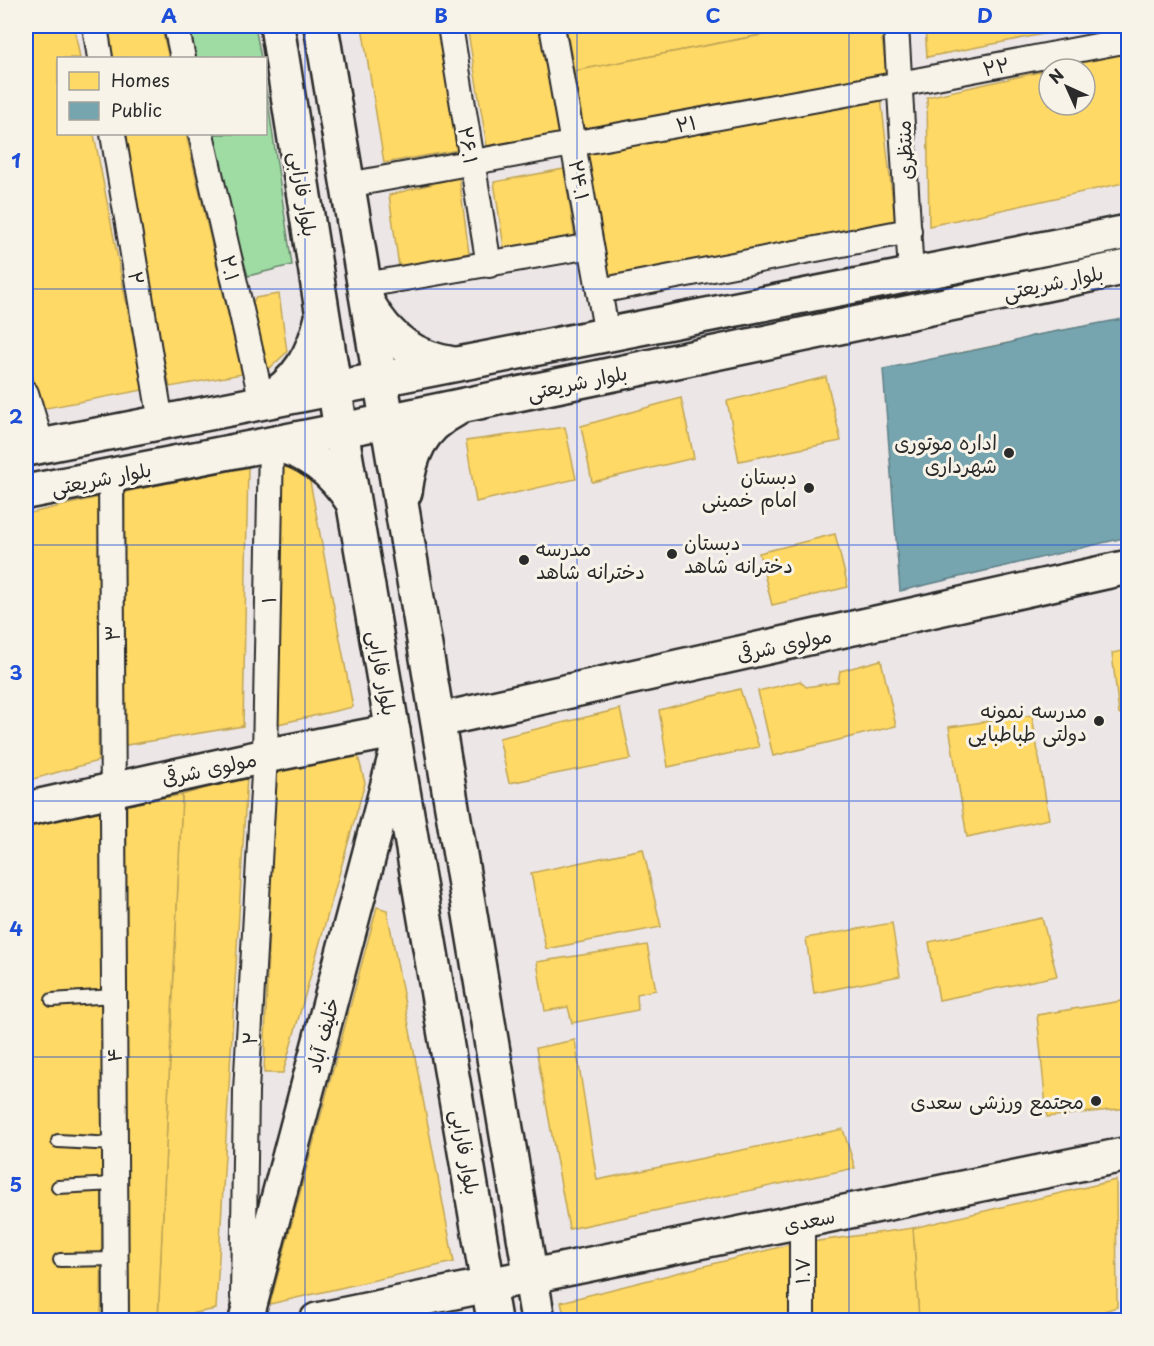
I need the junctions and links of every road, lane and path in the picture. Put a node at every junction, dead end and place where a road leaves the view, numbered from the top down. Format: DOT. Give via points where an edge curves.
graph roads {
  1 [pos="95,26"];
  2 [pos="176,26"];
  3 [pos="277,26"];
  4 [pos="321,26"];
  5 [pos="450,26"];
  6 [pos="552,26"];
  7 [pos="896,26"];
  8 [pos="1128,40"];
  9 [pos="100,57"];
  10 [pos="183,57"];
  11 [pos="900,84"];
  12 [pos="113,135"];
  13 [pos="201,135"];
  14 [pos="573,143"];
  15 [pos="471,161"];
  16 [pos="348,185"];
  17 [pos="909,231"];
  18 [pos="1128,232"];
  19 [pos="591,246"];
  20 [pos="489,265"];
  21 [pos="1128,267"];
  22 [pos="911,274"];
  23 [pos="599,291"];
  24 [pos="366,293"];
  25 [pos="323,313"];
  26 [pos="607,335"];
  27 [pos="458,364"];
  28 [pos="381,380"];
  29 [pos="334,388"];
  30 [pos="26,393"];
  31 [pos="262,402"];
  32 [pos="468,405"];
  33 [pos="388,421"];
  34 [pos="161,422"];
  35 [pos="341,430"];
  36 [pos="271,444"];
  37 [pos="34,447"];
  38 [pos="111,476"];
  39 [pos="26,492"];
  40 [pos="354,505"];
  41 [pos="402,509"];
  42 [pos="1128,567"];
  43 [pos="439,720"];
  44 [pos="395,741"];
  45 [pos="265,756"];
  46 [pos="114,790"];
  47 [pos="26,809"];
  48 [pos="113,996"];
  49 [pos="52,1000"];
  50 [pos="58,1141"];
  51 [pos="114,1144"];
  52 [pos="1128,1154"];
  53 [pos="114,1184"];
  54 [pos="58,1186"];
  55 [pos="802,1221"];
  56 [pos="115,1259"];
  57 [pos="60,1260"];
  58 [pos="530,1277"];
  59 [pos="489,1285"];
  60 [pos="116,1320"];
  61 [pos="244,1320"];
  62 [pos="317,1320"];
  63 [pos="494,1320"];
  64 [pos="538,1320"];
  65 [pos="802,1320"];
  1 -- 9 [label="street"];
  2 -- 10 [label="street"];
  3 -- 25 [label="main road, بلوار فارابی"];
  4 -- 16 [label="main road"];
  5 -- 15 [label="street, ۲۶.۱"];
  6 -- 14 [label="street, ۲۴.۱"];
  7 -- 11 [label="street, منتظری"];
  8 -- 11 [label="street, ۲۲"];
  11 -- 14 [label="street, ۲۱"];
  11 -- 17 [label="street, منتظری"];
  12 -- 34 [label="street, ۲"];
  13 -- 31 [label="street, ۲.۱"];
  14 -- 15 [label="street, ۲۱"];
  14 -- 19 [label="street, ۲۴.۱"];
  15 -- 16 [label="street, ۲۱"];
  15 -- 20 [label="street, ۲۶.۱"];
  16 -- 24 [label="main road"];
  17 -- 22 [label="street, منتظری"];
  17 -- 23 [label="street"];
  18 -- 22 [label="main road, بلوار شریعتی"];
  19 -- 20 [label="street"];
  19 -- 23 [label="street, ۲۴.۱"];
  20 -- 24 [label="street"];
  21 -- 32 [label="main road, بلوار شریعتی"];
  22 -- 26 [label="main road, بلوار شریعتی"];
  23 -- 26 [label="street, ۲۴.۱"];
  24 -- 27 [label="main road" via="382,327 404,345 433,359"];
  24 -- 28 [label="main road"];
  25 -- 29 [label="main road, بلوار فارابی"];
  25 -- 31 [label="main road" via="314,349 307,360 286,387"];
  26 -- 27 [label="main road, بلوار شریعتی"];
  27 -- 28 [label="main road, بلوار شریعتی"];
  27 -- 32 [label="main road" via="436,377 433,394 450,404"];
  28 -- 29 [label="main road, بلوار شریعتی"];
  28 -- 33 [label="main road"];
  29 -- 31 [label="main road, بلوار شریعتی"];
  29 -- 35 [label="main road, بلوار فارابی"];
  30 -- 37 [label="street"];
  31 -- 34 [label="main road, بلوار شریعتی"];
  32 -- 33 [label="main road, بلوار شریعتی"];
  32 -- 41 [label="main road" via="441,417 425,432 410,465"];
  33 -- 35 [label="main road, بلوار شریعتی"];
  33 -- 41 [label="main road"];
  34 -- 37 [label="main road, بلوار شریعتی"];
  35 -- 36 [label="main road, بلوار شریعتی"];
  35 -- 40 [label="main road, بلوار فارابی"];
  36 -- 38 [label="main road, بلوار شریعتی"];
  36 -- 40 [label="main road" via="304,453 321,465"];
  36 -- 45 [label="street, ۱"];
  38 -- 39 [label="main road, بلوار شریعتی"];
  38 -- 46 [label="street, ۳"];
  40 -- 44 [label="main road, بلوار فارابی"];
  41 -- 43 [label="main road"];
  42 -- 43 [label="main road, مولوی شرقی"];
  43 -- 58 [label="main road"];
  44 -- 45 [label="main road, مولوی شرقی"];
  44 -- 59 [label="main road, بلوار فارابی"];
  44 -- 61 [label="main road, خلیف آباد"];
  45 -- 46 [label="main road, مولوی شرقی"];
  45 -- 61 [label="street, ۲" via="246,1091"];
  46 -- 47 [label="main road, مولوی شرقی"];
  46 -- 48 [label="street, ۴"];
  48 -- 49 [label="lane"];
  48 -- 51 [label="street, ۴"];
  50 -- 51 [label="lane"];
  51 -- 53 [label="street, ۴"];
  52 -- 55 [label="main road, سعدی"];
  53 -- 54 [label="lane"];
  53 -- 56 [label="street, ۴"];
  55 -- 58 [label="main road, سعدی"];
  55 -- 65 [label="street, ۱.۷"];
  56 -- 57 [label="lane"];
  56 -- 60 [label="street, ۴"];
  58 -- 59 [label="main road, سعدی"];
  58 -- 64 [label="main road"];
  59 -- 62 [label="main road, سعدی"];
  59 -- 63 [label="main road, بلوار فارابی"];
}
